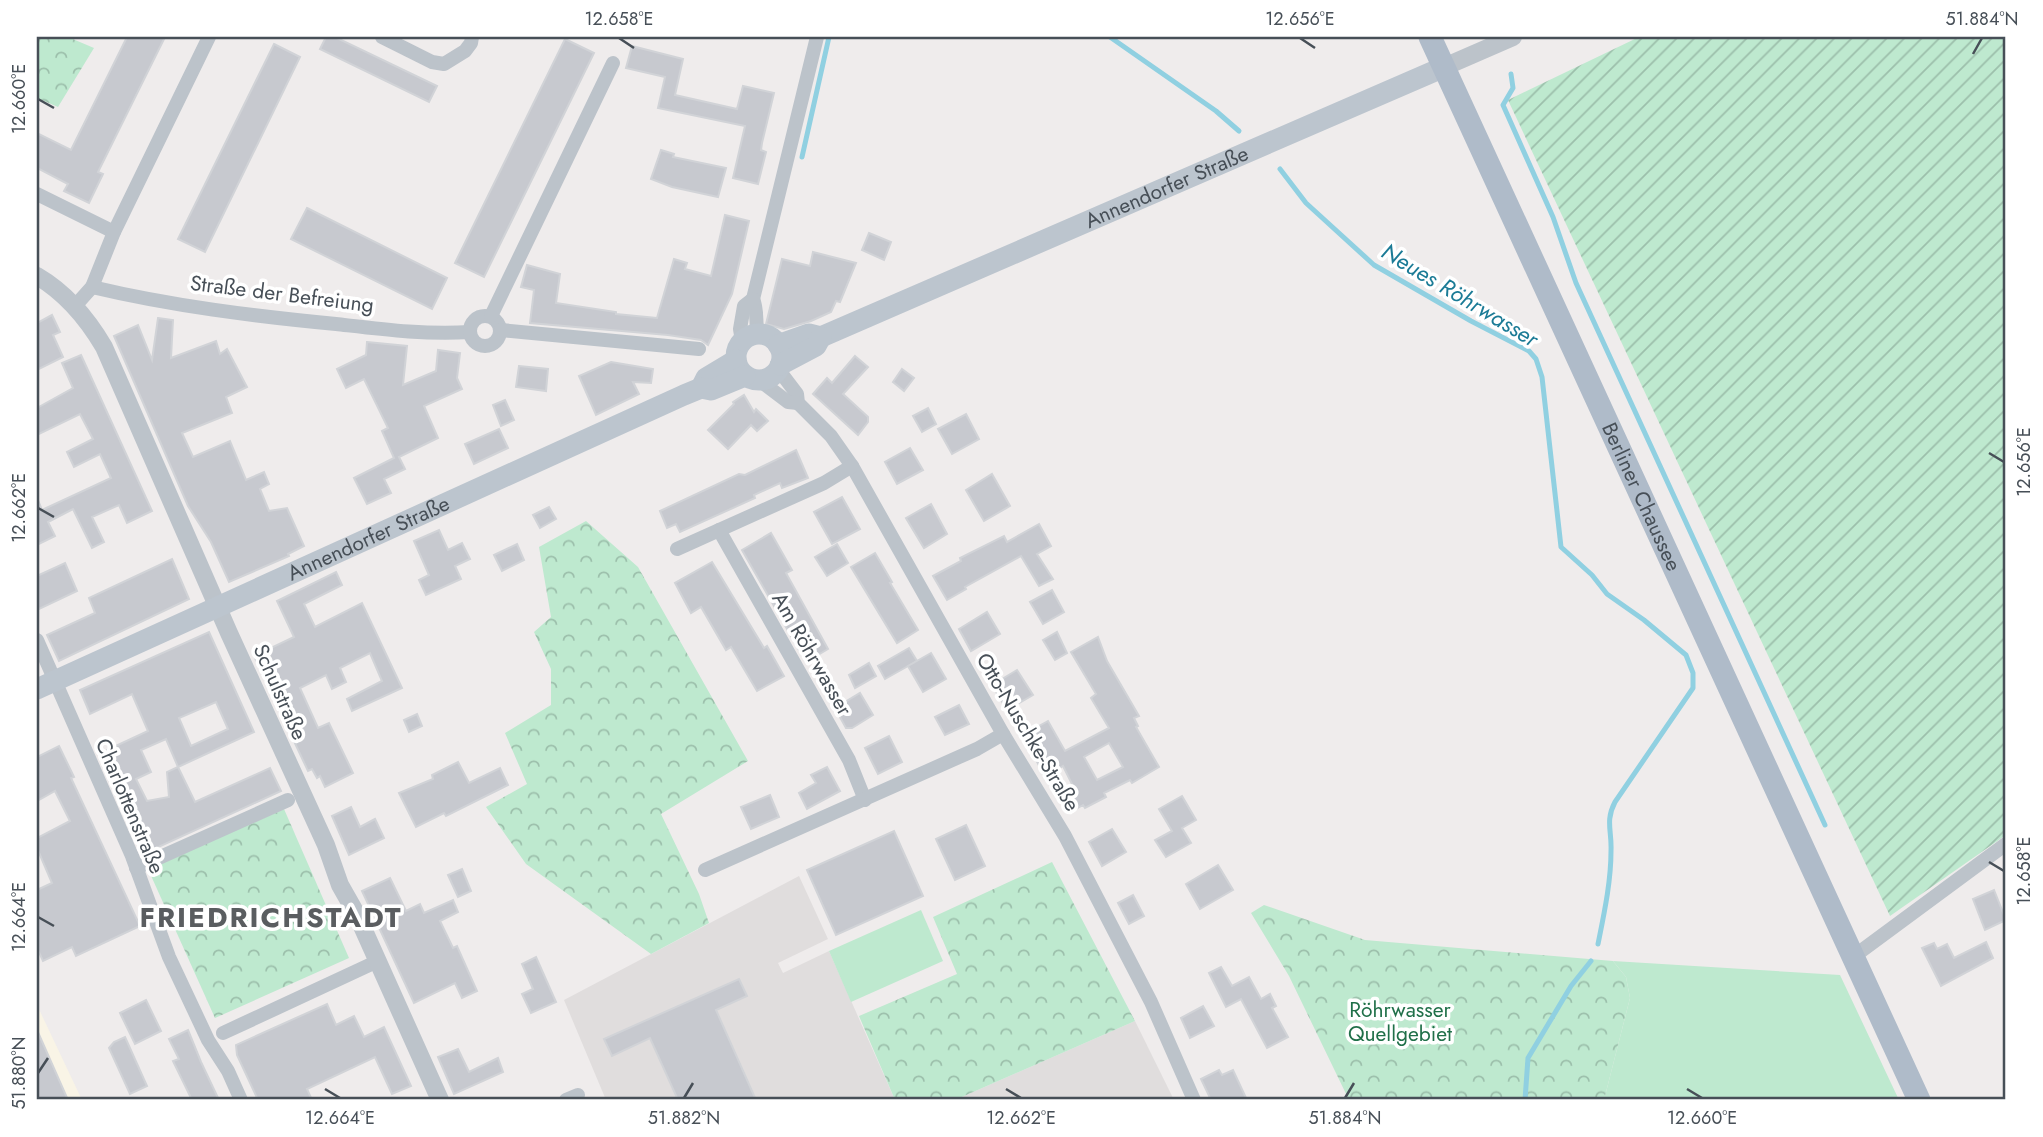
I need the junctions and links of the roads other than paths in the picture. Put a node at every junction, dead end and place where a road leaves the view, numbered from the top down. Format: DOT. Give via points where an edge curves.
graph roads {
  1 [pos="209,37"];
  2 [pos="382,37"];
  3 [pos="472,37"];
  4 [pos="817,37"];
  5 [pos="1430,37"];
  6 [pos="1513,37"];
  7 [pos="613,62"];
  8 [pos="1444,66"];
  9 [pos="37,194"];
  10 [pos="114,232"];
  11 [pos="37,276"];
  12 [pos="92,287"];
  13 [pos="75,306"];
  14 [pos="491,316"];
  15 [pos="500,330"];
  16 [pos="470,332"];
  17 [pos="699,349"];
  18 [pos="748,358"];
  19 [pos="779,359"];
  20 [pos="799,403"];
  21 [pos="852,466"];
  22 [pos="719,530"];
  23 [pos="677,549"];
  24 [pos="218,608"];
  25 [pos="37,640"];
  26 [pos="46,685"];
  27 [pos="1003,734"];
  28 [pos="288,800"];
  29 [pos="865,800"];
  30 [pos="2006,844"];
  31 [pos="136,868"];
  32 [pos="705,870"];
  33 [pos="1853,957"];
  34 [pos="378,961"];
  35 [pos="223,1033"];
  36 [pos="241,1100"];
  37 [pos="440,1100"];
  38 [pos="1194,1100"];
  39 [pos="1919,1100"];
  1 -- 10 [label="street"];
  2 -- 3 [label="street" via="444,64 465,51"];
  4 -- 18 [label="street" via="753,299 757,307"];
  5 -- 8 [label="main road, Berliner Chaussee"];
  6 -- 8 [label="street, Annendorfer Straße"];
  7 -- 14 [label="street"];
  8 -- 19 [label="main road, Annendorfer Straße" via="971,270 821,337 816,346"];
  8 -- 33 [label="main road, Berliner Chaussee"];
  9 -- 10 [label="street"];
  10 -- 12 [label="street"];
  11 -- 13 [label="street"];
  12 -- 13 [label="street"];
  12 -- 16 [label="street, Straße der Befreiung" via="227,313 429,333"];
  13 -- 24 [label="street, Schulstraße" via="104,346"];
  14 -- 15 [label="street"];
  14 -- 16 [label="street" via="476,318"];
  15 -- 16 [label="street" via="498,339 486,346 473,341"];
  15 -- 17 [label="street"];
  18 -- 19 [label="main road, Annendorfer Straße" via="772,376"];
  18 -- 19 [label="main road" via="769,337"];
  18 -- 20 [label="street, Otto-Nuschke-Straße" via="788,402"];
  18 -- 24 [label="main road, Annendorfer Straße" via="706,378 702,388"];
  19 -- 20 [label="street, Otto-Nuschke-Straße"];
  20 -- 21 [label="street, Otto-Nuschke-Straße"];
  21 -- 22 [label="street"];
  21 -- 27 [label="street, Otto-Nuschke-Straße"];
  22 -- 23 [label="street"];
  22 -- 29 [label="street, Am Röhrwasser" via="849,760"];
  24 -- 26 [label="main road, Annendorfer Straße"];
  24 -- 34 [label="street, Schulstraße"];
  25 -- 26 [label="street, Charlottenstraße"];
  26 -- 31 [label="street, Charlottenstraße"];
  27 -- 29 [label="street"];
  27 -- 38 [label="street, Otto-Nuschke-Straße" via="1091,885 1151,1002"];
  28 -- 31 [label="street"];
  29 -- 32 [label="street"];
  30 -- 33 [label="street"];
  31 -- 36 [label="street, Charlottenstraße" via="169,957"];
  33 -- 39 [label="main road, Berliner Chaussee"];
  34 -- 35 [label="street"];
  34 -- 37 [label="street, Schulstraße"];
}
